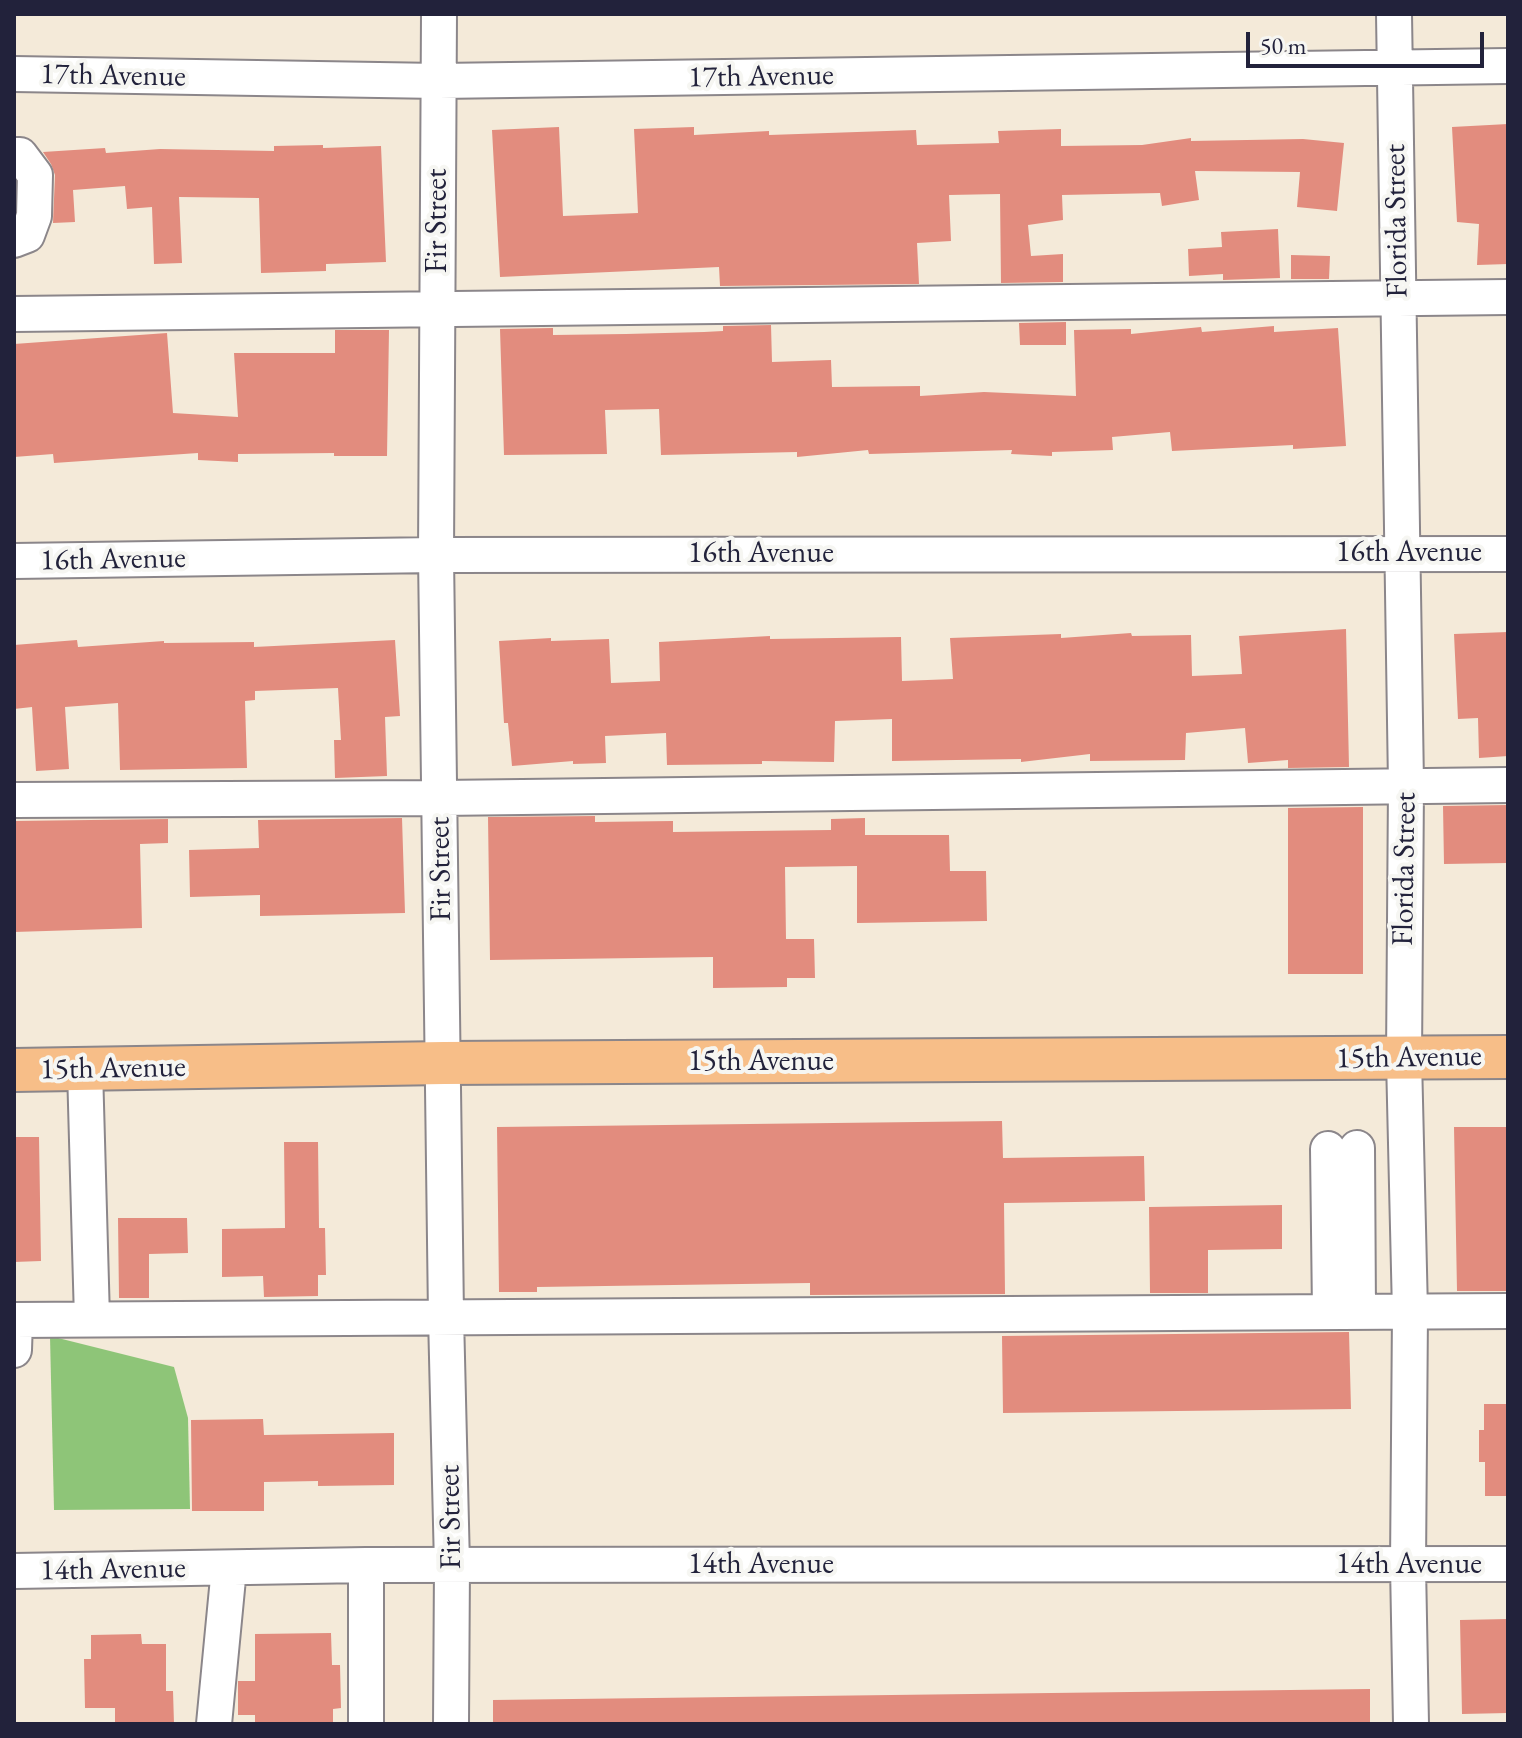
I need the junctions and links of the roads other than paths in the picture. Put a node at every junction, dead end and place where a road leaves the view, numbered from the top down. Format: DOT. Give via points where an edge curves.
graph roads {
  1 [pos="439,14"];
  2 [pos="1394,14"];
  3 [pos="1508,66"];
  4 [pos="1395,68"];
  5 [pos="14,74"];
  6 [pos="439,81"];
  7 [pos="14,155"];
  8 [pos="14,240"];
  9 [pos="1508,297"];
  10 [pos="1398,298"];
  11 [pos="438,309"];
  12 [pos="14,314"];
  13 [pos="1401,553"];
  14 [pos="1508,554"];
  15 [pos="436,555"];
  16 [pos="14,561"];
  17 [pos="1406,785"];
  18 [pos="1508,785"];
  19 [pos="440,798"];
  20 [pos="14,800"];
  21 [pos="1508,1057"];
  22 [pos="1404,1059"];
  23 [pos="444,1063"];
  24 [pos="85,1069"];
  25 [pos="14,1070"];
  26 [pos="1342,1148"];
  27 [pos="1508,1311"];
  28 [pos="1344,1312"];
  29 [pos="1410,1312"];
  30 [pos="446,1316"];
  31 [pos="92,1319"];
  32 [pos="14,1320"];
  33 [pos="14,1350"];
  34 [pos="1508,1564"];
  35 [pos="366,1565"];
  36 [pos="452,1565"];
  37 [pos="1408,1566"];
  38 [pos="229,1568"];
  39 [pos="14,1571"];
  40 [pos="214,1724"];
  41 [pos="366,1724"];
  42 [pos="451,1724"];
  43 [pos="1411,1724"];
  1 -- 6 [label="street, Fir Street"];
  2 -- 4 [label="street, Florida Street"];
  3 -- 4 [label="street, 17th Avenue"];
  4 -- 6 [label="street, 17th Avenue"];
  4 -- 10 [label="street, Florida Street"];
  5 -- 6 [label="street, 17th Avenue"];
  6 -- 11 [label="street, Fir Street"];
  7 -- 8 [label="street" via="20,155 35,175 34,216 27,235"];
  9 -- 10 [label="street"];
  10 -- 11 [label="street"];
  10 -- 13 [label="street, Florida Street"];
  11 -- 12 [label="street"];
  11 -- 15 [label="street, Fir Street"];
  13 -- 14 [label="street, 16th Avenue"];
  13 -- 15 [label="street, 16th Avenue"];
  13 -- 17 [label="street, Florida Street"];
  15 -- 16 [label="street, 16th Avenue"];
  15 -- 19 [label="street, Fir Street"];
  17 -- 18 [label="street"];
  17 -- 19 [label="street"];
  17 -- 22 [label="street, Florida Street"];
  19 -- 20 [label="street"];
  19 -- 23 [label="street, Fir Street"];
  21 -- 22 [label="main road, 15th Avenue"];
  22 -- 23 [label="main road, 15th Avenue"];
  22 -- 29 [label="street, Florida Street"];
  23 -- 24 [label="main road, 15th Avenue"];
  23 -- 30 [label="street, Fir Street"];
  24 -- 25 [label="main road, 15th Avenue"];
  24 -- 31 [label="street"];
  26 -- 28 [label="street"];
  27 -- 29 [label="street"];
  28 -- 29 [label="street"];
  28 -- 30 [label="street"];
  29 -- 37 [label="street, Florida Street"];
  30 -- 31 [label="street"];
  30 -- 36 [label="street, Fir Street"];
  31 -- 32 [label="street"];
  32 -- 33 [label="street"];
  34 -- 37 [label="street, 14th Avenue"];
  35 -- 36 [label="street, 14th Avenue"];
  35 -- 38 [label="street, 14th Avenue"];
  35 -- 41 [label="street"];
  36 -- 37 [label="street, 14th Avenue"];
  36 -- 42 [label="street, Fir Street"];
  37 -- 43 [label="street, Florida Street"];
  38 -- 39 [label="street, 14th Avenue"];
  38 -- 40 [label="street"];
}
